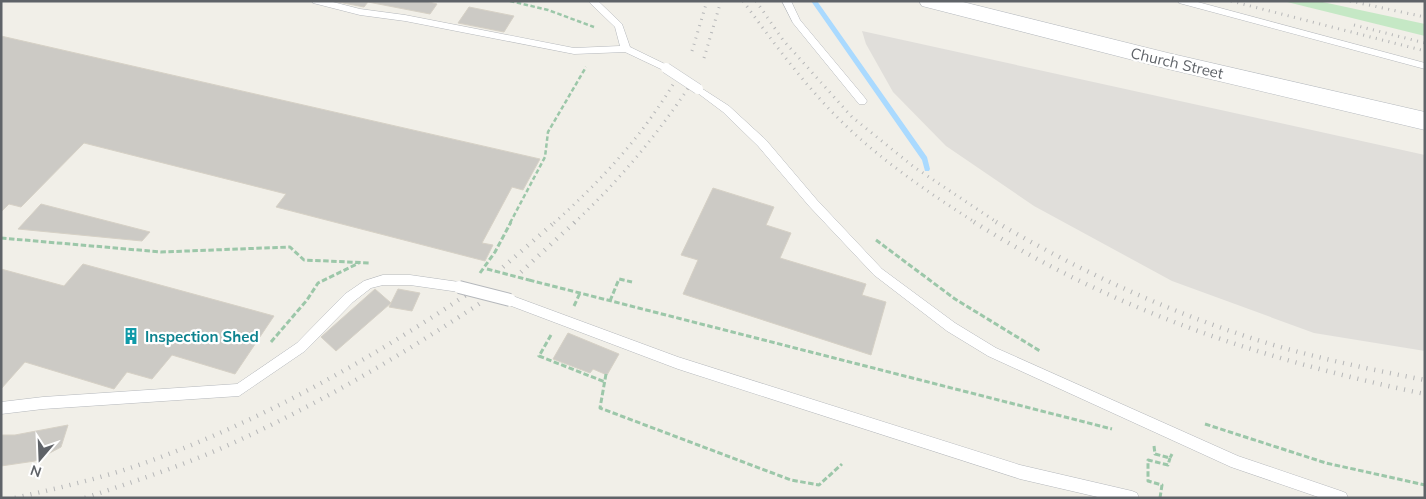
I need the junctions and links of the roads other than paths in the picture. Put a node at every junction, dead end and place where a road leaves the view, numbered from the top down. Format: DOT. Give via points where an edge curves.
graph roads {
  1 [pos="316,1"];
  2 [pos="592,1"];
  3 [pos="786,1"];
  4 [pos="930,1"];
  5 [pos="1182,1"];
  6 [pos="626,49"];
  7 [pos="1425,66"];
  8 [pos="862,101"];
  9 [pos="1425,121"];
  10 [pos="1,400"];
  11 [pos="38,404"];
  12 [pos="1,408"];
  13 [pos="1132,498"];
  14 [pos="1341,498"];
  1 -- 6 [label="lane" via="574,51"];
  2 -- 6 [label="lane" via="620,26"];
  3 -- 8 [label="lane" via="796,21"];
  4 -- 9 [label="main road, Church Street" via="1168,62"];
  5 -- 7 [label="lane"];
  6 -- 14 [label="lane, bridge" via="666,68 726,109 762,143 878,272 943,322 992,352 1236,462"];
  10 -- 11 [label="lane"];
  11 -- 12 [label="lane"];
  11 -- 13 [label="lane, bridge" via="240,390 301,347 349,298 368,284 383,280 410,280 459,287 510,300 678,363 1020,472"];
}
